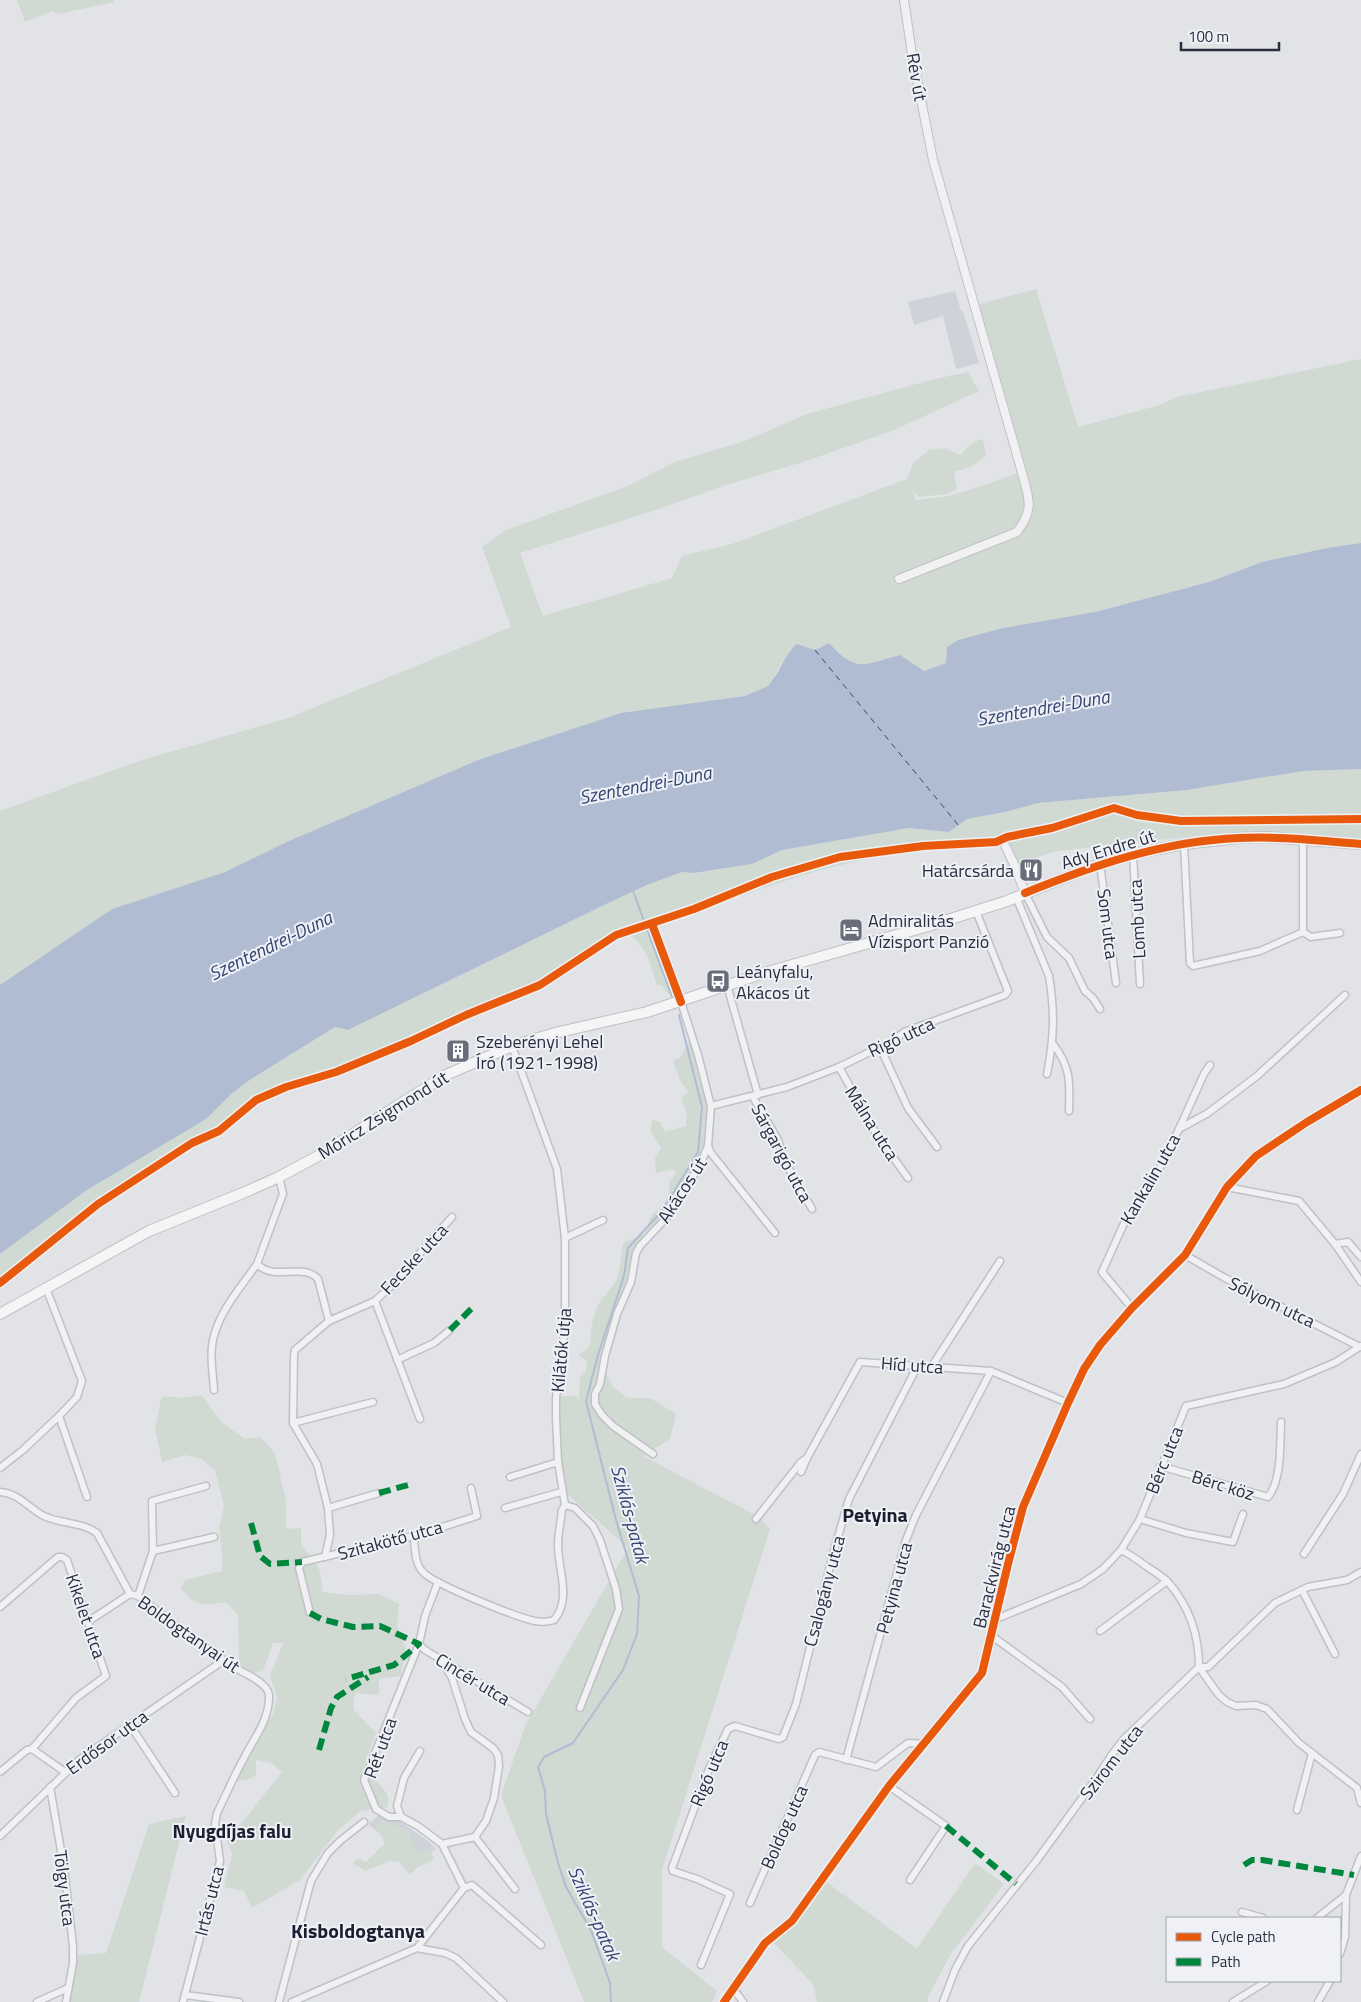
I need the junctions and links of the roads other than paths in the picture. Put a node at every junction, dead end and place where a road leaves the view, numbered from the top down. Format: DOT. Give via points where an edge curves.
graph roads {
  1 [pos="904,0"];
  2 [pos="899,578"];
  3 [pos="1002,839"];
  4 [pos="1303,839"];
  5 [pos="1184,844"];
  6 [pos="1361,844"];
  7 [pos="1133,854"];
  8 [pos="1100,864"];
  9 [pos="1020,895"];
  10 [pos="976,911"];
  11 [pos="652,924"];
  12 [pos="1303,932"];
  13 [pos="1340,932"];
  14 [pos="1116,984"];
  15 [pos="1140,984"];
  16 [pos="728,986"];
  17 [pos="1345,995"];
  18 [pos="681,1002"];
  19 [pos="1100,1009"];
  20 [pos="1053,1044"];
  21 [pos="512,1046"];
  22 [pos="880,1048"];
  23 [pos="1210,1065"];
  24 [pos="839,1067"];
  25 [pos="1047,1074"];
  26 [pos="1361,1090"];
  27 [pos="755,1096"];
  28 [pos="711,1106"];
  29 [pos="1069,1111"];
  30 [pos="1179,1129"];
  31 [pos="708,1146"];
  32 [pos="937,1147"];
  33 [pos="279,1177"];
  34 [pos="908,1178"];
  35 [pos="1227,1187"];
  36 [pos="812,1209"];
  37 [pos="452,1217"];
  38 [pos="603,1220"];
  39 [pos="775,1233"];
  40 [pos="565,1238"];
  41 [pos="1335,1244"];
  42 [pos="1185,1255"];
  43 [pos="1361,1257"];
  44 [pos="1000,1261"];
  45 [pos="257,1264"];
  46 [pos="1361,1282"];
  47 [pos="46,1288"];
  48 [pos="375,1301"];
  49 [pos="1132,1308"];
  50 [pos="0,1314"];
  51 [pos="329,1321"];
  52 [pos="450,1330"];
  53 [pos="1361,1347"];
  54 [pos="397,1360"];
  55 [pos="918,1365"];
  56 [pos="932,1366"];
  57 [pos="991,1371"];
  58 [pos="214,1390"];
  59 [pos="373,1402"];
  60 [pos="1068,1402"];
  61 [pos="59,1416"];
  62 [pos="420,1419"];
  63 [pos="1281,1422"];
  64 [pos="293,1423"];
  65 [pos="653,1454"];
  66 [pos="1361,1454"];
  67 [pos="807,1458"];
  68 [pos="558,1462"];
  69 [pos="1160,1466"];
  70 [pos="0,1468"];
  71 [pos="802,1472"];
  72 [pos="510,1477"];
  73 [pos="206,1486"];
  74 [pos="471,1488"];
  75 [pos="0,1492"];
  76 [pos="561,1492"];
  77 [pos="378,1493"];
  78 [pos="87,1497"];
  79 [pos="565,1505"];
  80 [pos="328,1508"];
  81 [pos="505,1508"];
  82 [pos="1243,1514"];
  83 [pos="756,1519"];
  84 [pos="1140,1519"];
  85 [pos="414,1536"];
  86 [pos="214,1537"];
  87 [pos="1121,1550"];
  88 [pos="153,1551"];
  89 [pos="1304,1554"];
  90 [pos="325,1557"];
  91 [pos="1361,1572"];
  92 [pos="1167,1581"];
  93 [pos="438,1582"];
  94 [pos="1302,1590"];
  95 [pos="130,1594"];
  96 [pos="138,1596"];
  97 [pos="0,1607"];
  98 [pos="310,1613"];
  99 [pos="996,1619"];
  100 [pos="88,1621"];
  101 [pos="1100,1631"];
  102 [pos="992,1636"];
  103 [pos="420,1644"];
  104 [pos="1335,1654"];
  105 [pos="224,1660"];
  106 [pos="441,1660"];
  107 [pos="1199,1667"];
  108 [pos="268,1690"];
  109 [pos="580,1708"];
  110 [pos="528,1712"];
  111 [pos="1090,1719"];
  112 [pos="130,1724"];
  113 [pos="779,1739"];
  114 [pos="924,1744"];
  115 [pos="32,1749"];
  116 [pos="420,1751"];
  117 [pos="1312,1753"];
  118 [pos="846,1760"];
  119 [pos="0,1772"];
  120 [pos="65,1772"];
  121 [pos="889,1786"];
  122 [pos="50,1788"];
  123 [pos="1359,1788"];
  124 [pos="175,1794"];
  125 [pos="1361,1803"];
  126 [pos="1297,1810"];
  127 [pos="401,1817"];
  128 [pos="364,1822"];
  129 [pos="0,1836"];
  130 [pos="475,1837"];
  131 [pos="442,1844"];
  132 [pos="1361,1856"];
  133 [pos="910,1880"];
  134 [pos="464,1888"];
  135 [pos="515,1889"];
  136 [pos="1346,1895"];
  137 [pos="750,1903"];
  138 [pos="1242,1912"];
  139 [pos="1260,1917"];
  140 [pos="1318,1917"];
  141 [pos="541,1945"];
  142 [pos="417,1948"];
  143 [pos="1341,1951"];
  144 [pos="701,1965"];
  145 [pos="1264,1982"];
  146 [pos="1329,1982"];
  147 [pos="68,1988"];
  148 [pos="733,1988"];
  149 [pos="185,1994"];
  150 [pos="36,2002"];
  151 [pos="66,2002"];
  152 [pos="182,2002"];
  153 [pos="239,2002"];
  154 [pos="279,2002"];
  155 [pos="292,2002"];
  156 [pos="503,2002"];
  157 [pos="724,2002"];
  158 [pos="743,2002"];
  159 [pos="943,2002"];
  160 [pos="1233,2002"];
  161 [pos="1318,2002"];
  1 -- 2 [label="street, Rév út" via="932,154 1029,507 1027,519 1017,532"];
  3 -- 9 [label="street" via="1014,864"];
  4 -- 5 [label="main road, Ady Endre út" via="1238,838"];
  4 -- 6 [label="main road, Ady Endre út"];
  4 -- 12 [label="street"];
  5 -- 7 [label="main road, Ady Endre út"];
  5 -- 12 [label="street" via="1190,963 1193,966 1260,951"];
  7 -- 8 [label="main road, Ady Endre út"];
  7 -- 15 [label="street, Lomb utca"];
  8 -- 9 [label="main road, Ady Endre út"];
  8 -- 14 [label="street, Som utca"];
  9 -- 10 [label="main road, Móricz Zsigmond út"];
  9 -- 19 [label="street" via="1047,937 1069,958 1085,991"];
  9 -- 20 [label="street" via="1049,976 1054,1014"];
  10 -- 16 [label="main road, Móricz Zsigmond út"];
  10 -- 22 [label="street, Rigó utca" via="1008,993 904,1032"];
  11 -- 18 [label="street, Akácos út"];
  12 -- 13 [label="street" via="1311,936"];
  16 -- 18 [label="main road, Móricz Zsigmond út"];
  16 -- 27 [label="street, Sárgarigó utca"];
  17 -- 30 [label="street, Kankalin utca" via="1257,1076 1208,1113"];
  18 -- 21 [label="main road, Móricz Zsigmond út"];
  18 -- 28 [label="street, Akácos út"];
  20 -- 25 [label="street"];
  20 -- 29 [label="street" via="1068,1068"];
  21 -- 33 [label="main road, Móricz Zsigmond út" via="446,1075"];
  21 -- 40 [label="street, Kilátók útja" via="557,1169"];
  22 -- 24 [label="street, Rigó utca"];
  22 -- 32 [label="street" via="908,1108"];
  23 -- 30 [label="street"];
  24 -- 27 [label="street, Rigó utca"];
  24 -- 34 [label="street, Málna utca" via="877,1135"];
  26 -- 35 [label="street, Barackvirág utca" via="1270,1145"];
  27 -- 28 [label="street, Rigó utca"];
  27 -- 36 [label="street, Sárgarigó utca" via="778,1140 785,1162"];
  28 -- 31 [label="street, Akácos út"];
  30 -- 49 [label="street, Kankalin utca" via="1154,1180 1126,1219 1102,1272"];
  31 -- 39 [label="street"];
  31 -- 65 [label="street, Akácos út" via="668,1216 636,1252 631,1282 618,1314 595,1394 602,1415"];
  33 -- 45 [label="street" via="283,1194"];
  33 -- 47 [label="main road, Móricz Zsigmond út" via="148,1231"];
  35 -- 41 [label="street" via="1299,1201"];
  35 -- 42 [label="street, Barackvirág utca"];
  37 -- 48 [label="street, Fecske utca"];
  38 -- 40 [label="street"];
  40 -- 68 [label="street, Kilátók útja" via="565,1326 556,1398"];
  41 -- 43 [label="street" via="1348,1242"];
  41 -- 46 [label="street"];
  42 -- 49 [label="street, Barackvirág utca"];
  42 -- 53 [label="street, Sólyom utca"];
  44 -- 56 [label="street"];
  45 -- 51 [label="street" via="272,1273 308,1272 314,1275 318,1279"];
  45 -- 58 [label="street" via="222,1315 214,1337"];
  47 -- 50 [label="main road, Móricz Zsigmond út"];
  47 -- 61 [label="street" via="82,1382 77,1397"];
  48 -- 51 [label="street, Fecske utca"];
  48 -- 54 [label="street, Fecske utca"];
  49 -- 60 [label="street, Barackvirág utca" via="1084,1369"];
  51 -- 64 [label="street, Fecske utca" via="295,1350"];
  52 -- 54 [label="street" via="434,1343"];
  53 -- 69 [label="street, Bérc utca" via="1336,1362 1284,1384 1186,1406"];
  54 -- 62 [label="street, Fecske utca"];
  55 -- 56 [label="street, Híd utca"];
  55 -- 67 [label="street, Híd utca" via="860,1362"];
  55 -- 113 [label="street, Csalogány utca" via="849,1499 796,1704 783,1737"];
  56 -- 57 [label="street, Híd utca"];
  57 -- 60 [label="street, Híd utca"];
  57 -- 118 [label="street, Petyina utca" via="916,1515"];
  59 -- 64 [label="street"];
  60 -- 99 [label="street, Barackvirág utca" via="1023,1507"];
  61 -- 70 [label="street"];
  61 -- 78 [label="street"];
  63 -- 69 [label="street, Bérc köz" via="1276,1482 1268,1497"];
  64 -- 80 [label="street" via="317,1464"];
  66 -- 89 [label="street" via="1344,1494"];
  67 -- 71 [label="street, Híd utca"];
  67 -- 83 [label="street, Híd utca"];
  68 -- 72 [label="street"];
  68 -- 76 [label="street, Kilátók útja"];
  69 -- 84 [label="street, Bérc utca"];
  73 -- 88 [label="street" via="152,1501"];
  74 -- 85 [label="street, Szitakötő utca" via="477,1516"];
  75 -- 95 [label="street, Boldogtanyai út" via="16,1496 44,1516 90,1528 97,1533"];
  76 -- 79 [label="street, Kilátók útja"];
  76 -- 81 [label="street"];
  77 -- 80 [label="street"];
  79 -- 93 [label="street" via="558,1544 563,1605 554,1620 536,1622"];
  79 -- 109 [label="street" via="575,1508 593,1526 616,1589 619,1609"];
  80 -- 90 [label="street" via="330,1535"];
  82 -- 84 [label="street" via="1233,1542 1186,1534"];
  84 -- 87 [label="street, Bérc utca"];
  85 -- 90 [label="street, Szitakötő utca"];
  85 -- 93 [label="street" via="419,1566"];
  86 -- 88 [label="street"];
  87 -- 92 [label="street"];
  87 -- 99 [label="street, Bérc utca" via="1081,1584"];
  88 -- 96 [label="street"];
  90 -- 98 [label="street, Szitakötő utca" via="302,1562 299,1568"];
  91 -- 94 [label="street, Szirom utca" via="1347,1580"];
  92 -- 101 [label="street"];
  92 -- 107 [label="street" via="1188,1613 1196,1634"];
  93 -- 103 [label="street, Rét utca" via="425,1616"];
  94 -- 104 [label="street"];
  94 -- 107 [label="street, Szirom utca" via="1275,1603 1208,1667"];
  95 -- 96 [label="street, Boldogtanyai út"];
  95 -- 100 [label="street"];
  96 -- 105 [label="street, Boldogtanyai út"];
  97 -- 100 [label="street, Kikelet utca" via="58,1557 62,1557 66,1560"];
  99 -- 102 [label="street, Barackvirág utca"];
  100 -- 115 [label="street, Kikelet utca" via="106,1676 76,1698"];
  102 -- 111 [label="street" via="1062,1687"];
  102 -- 114 [label="street, Barackvirág utca" via="982,1674"];
  103 -- 106 [label="street, Cincér utca"];
  103 -- 127 [label="street, Rét utca" via="364,1780 376,1809 389,1817"];
  105 -- 108 [label="street, Boldogtanyai út"];
  105 -- 112 [label="street, Erdősor utca"];
  106 -- 110 [label="street, Cincér utca"];
  106 -- 130 [label="street" via="452,1678 471,1732 498,1755 494,1798 486,1821"];
  107 -- 117 [label="street" via="1227,1702 1267,1709 1290,1735"];
  107 -- 159 [label="street, Szirom utca" via="1113,1753 1037,1860 968,1946"];
  108 -- 149 [label="street, Irtás utca" via="265,1717 257,1737 217,1814 215,1824 220,1861"];
  112 -- 120 [label="street, Erdősor utca"];
  112 -- 124 [label="street"];
  113 -- 144 [label="street, Rigó utca" via="735,1726 728,1729 709,1769 672,1868 730,1894"];
  114 -- 118 [label="street" via="908,1742 876,1767"];
  114 -- 121 [label="street, Barackvirág utca"];
  115 -- 119 [label="street"];
  115 -- 120 [label="street"];
  116 -- 127 [label="street" via="404,1778 397,1806"];
  117 -- 123 [label="street"];
  117 -- 126 [label="street"];
  118 -- 137 [label="street, Boldog utca" via="819,1752 815,1755"];
  120 -- 122 [label="street, Erdősor utca"];
  121 -- 133 [label="street" via="946,1826"];
  121 -- 148 [label="street, Barackvirág utca" via="792,1921 765,1943"];
  122 -- 129 [label="street, Erdősor utca"];
  122 -- 147 [label="street, Tölgy utca" via="64,1868 72,1946"];
  123 -- 125 [label="street"];
  127 -- 131 [label="street, Rét utca"];
  128 -- 154 [label="street" via="328,1854 311,1882"];
  130 -- 131 [label="street"];
  130 -- 135 [label="street"];
  131 -- 134 [label="street, Rét utca"];
  132 -- 136 [label="street"];
  134 -- 141 [label="street" via="472,1885"];
  134 -- 142 [label="street"];
  136 -- 140 [label="street"];
  136 -- 143 [label="street" via="1346,1938"];
  138 -- 139 [label="street"];
  142 -- 155 [label="street"];
  142 -- 156 [label="street" via="456,1958"];
  145 -- 160 [label="street"];
  146 -- 161 [label="street"];
  147 -- 150 [label="street"];
  147 -- 151 [label="street, Tölgy utca"];
  148 -- 157 [label="street, Barackvirág utca"];
  148 -- 158 [label="street"];
  149 -- 152 [label="street, Irtás utca"];
  149 -- 153 [label="street"];
}
